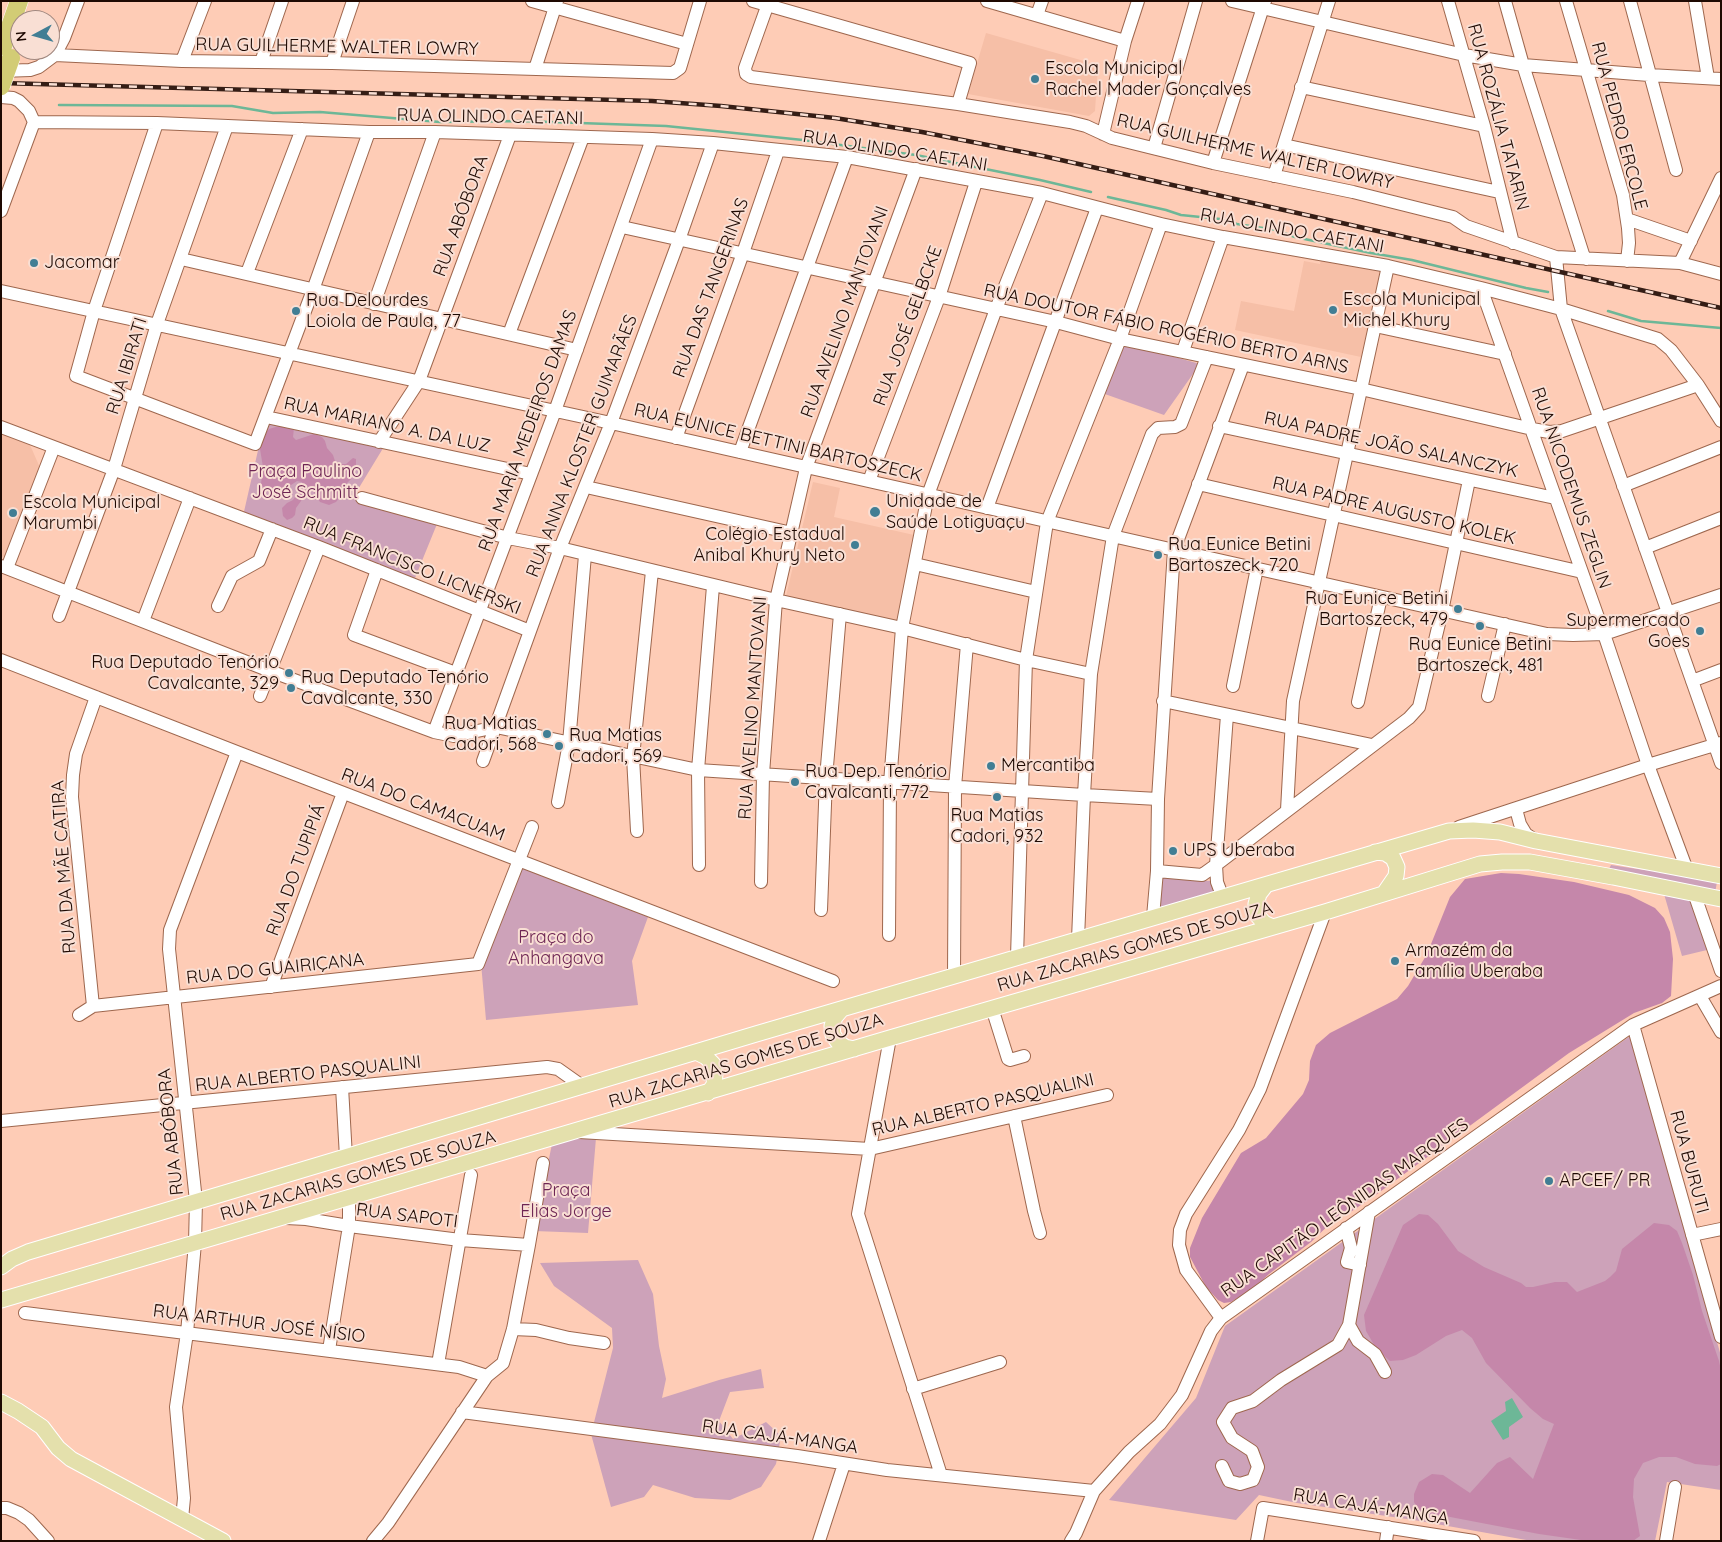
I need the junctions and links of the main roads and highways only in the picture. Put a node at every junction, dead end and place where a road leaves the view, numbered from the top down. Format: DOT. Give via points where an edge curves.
graph roads {
  1 [pos="19,1"];
  2 [pos="5,60"];
  3 [pos="1,86"];
  4 [pos="1375,852"];
  5 [pos="1618,855"];
  6 [pos="1721,876"];
  7 [pos="1613,877"];
  8 [pos="1266,885"];
  9 [pos="1385,892"];
  10 [pos="1721,899"];
  11 [pos="1273,927"];
  12 [pos="841,1010"];
  13 [pos="854,1049"];
  14 [pos="696,1052"];
  15 [pos="708,1093"];
  16 [pos="1,1266"];
  17 [pos="1,1300"];
  18 [pos="1,1402"];
  19 [pos="1,1408"];
  20 [pos="18,1411"];
  21 [pos="223,1541"];
  1 -- 2 [label="highway"];
  2 -- 3 [label="highway, bridge"];
  4 -- 5 [label="main road, RUA ZACARIAS GOMES DE SOUZA" via="1449,831 1473,830 1500,832"];
  4 -- 8 [label="main road, RUA ZACARIAS GOMES DE SOUZA"];
  4 -- 9 [label="main road" via="1385,853 1397,867 1396,876"];
  5 -- 6 [label="main road, RUA ZACARIAS GOMES DE SOUZA"];
  5 -- 7 [label="main road" via="1608,864 1608,872"];
  7 -- 9 [label="main road, RUA ZACARIAS GOMES DE SOUZA" via="1530,862 1502,862 1480,864"];
  7 -- 10 [label="main road, RUA ZACARIAS GOMES DE SOUZA"];
  8 -- 11 [label="main road" via="1258,894 1257,915"];
  8 -- 12 [label="main road, RUA ZACARIAS GOMES DE SOUZA"];
  9 -- 11 [label="main road, RUA ZACARIAS GOMES DE SOUZA"];
  11 -- 13 [label="main road, RUA ZACARIAS GOMES DE SOUZA"];
  12 -- 13 [label="main road" via="832,1026 833,1035 845,1048"];
  12 -- 14 [label="main road, RUA ZACARIAS GOMES DE SOUZA"];
  13 -- 15 [label="main road, RUA ZACARIAS GOMES DE SOUZA"];
  14 -- 15 [label="main road" via="713,1064 714,1085"];
  14 -- 16 [label="main road, RUA ZACARIAS GOMES DE SOUZA" via="28,1252"];
  15 -- 17 [label="main road, RUA ZACARIAS GOMES DE SOUZA"];
  18 -- 20 [label="main road"];
  19 -- 20 [label="main road"];
  20 -- 21 [label="main road" via="42,1427 71,1459"];
}
